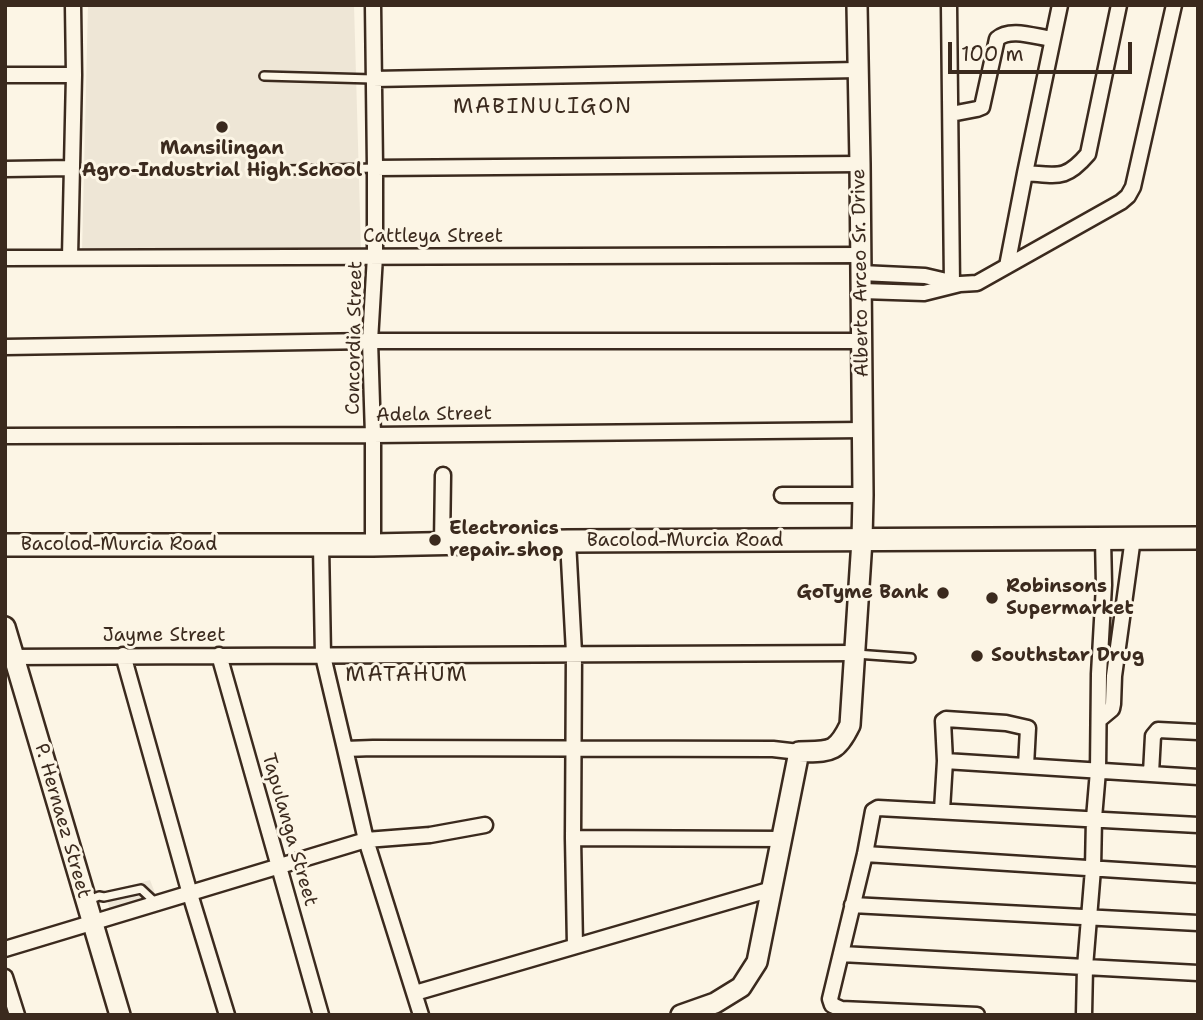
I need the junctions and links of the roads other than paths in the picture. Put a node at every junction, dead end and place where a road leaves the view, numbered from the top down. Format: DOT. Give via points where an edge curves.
graph roads {
  1 [pos="73,5"];
  2 [pos="373,5"];
  3 [pos="857,5"];
  4 [pos="949,5"];
  5 [pos="1060,5"];
  6 [pos="1119,5"];
  7 [pos="1170,6"];
  8 [pos="1052,39"];
  9 [pos="858,70"];
  10 [pos="5,75"];
  11 [pos="74,75"];
  12 [pos="264,76"];
  13 [pos="373,79"];
  14 [pos="951,114"];
  15 [pos="860,164"];
  16 [pos="72,168"];
  17 [pos="375,168"];
  18 [pos="5,169"];
  19 [pos="289,170"];
  20 [pos="1025,173"];
  21 [pos="375,256"];
  22 [pos="70,257"];
  23 [pos="5,258"];
  24 [pos="1007,267"];
  25 [pos="861,273"];
  26 [pos="955,284"];
  27 [pos="370,341"];
  28 [pos="862,341"];
  29 [pos="5,347"];
  30 [pos="864,430"];
  31 [pos="373,435"];
  32 [pos="5,436"];
  33 [pos="443,475"];
  34 [pos="782,495"];
  35 [pos="863,495"];
  36 [pos="1133,538"];
  37 [pos="1198,538"];
  38 [pos="1103,539"];
  39 [pos="862,540"];
  40 [pos="568,541"];
  41 [pos="442,544"];
  42 [pos="5,545"];
  43 [pos="321,545"];
  44 [pos="373,545"];
  45 [pos="1104,585"];
  46 [pos="1125,586"];
  47 [pos="5,627"];
  48 [pos="574,653"];
  49 [pos="855,653"];
  50 [pos="123,655"];
  51 [pos="219,655"];
  52 [pos="323,656"];
  53 [pos="10,657"];
  54 [pos="911,658"];
  55 [pos="1107,675"];
  56 [pos="1198,732"];
  57 [pos="575,748"];
  58 [pos="345,749"];
  59 [pos="799,752"];
  60 [pos="945,761"];
  61 [pos="1026,766"];
  62 [pos="1098,771"];
  63 [pos="1151,773"];
  64 [pos="1198,777"];
  65 [pos="942,810"];
  66 [pos="1094,818"];
  67 [pos="485,825"];
  68 [pos="1198,825"];
  69 [pos="573,838"];
  70 [pos="783,839"];
  71 [pos="366,840"];
  72 [pos="865,854"];
  73 [pos="280,867"];
  74 [pos="1093,869"];
  75 [pos="1198,875"];
  76 [pos="772,889"];
  77 [pos="190,894"];
  78 [pos="85,901"];
  79 [pos="158,904"];
  80 [pos="852,905"];
  81 [pos="1089,917"];
  82 [pos="1198,923"];
  83 [pos="92,924"];
  84 [pos="575,946"];
  85 [pos="5,949"];
  86 [pos="841,954"];
  87 [pos="1085,967"];
  88 [pos="1198,973"];
  89 [pos="5,977"];
  90 [pos="415,993"];
  91 [pos="16,1015"];
  92 [pos="120,1015"];
  93 [pos="227,1015"];
  94 [pos="321,1015"];
  95 [pos="421,1015"];
  96 [pos="681,1015"];
  97 [pos="977,1015"];
  98 [pos="1084,1015"];
  1 -- 11 [label="street"];
  2 -- 13 [label="street, Concordia Street"];
  3 -- 9 [label="street, Alberto Arceo Sr. Drive"];
  4 -- 14 [label="street"];
  5 -- 8 [label="street"];
  6 -- 20 [label="street" via="1088,154 1062,176"];
  7 -- 24 [label="street, Cattleya Street" via="1128,196"];
  8 -- 14 [label="street" via="1002,34 997,39 982,107"];
  8 -- 20 [label="street"];
  9 -- 13 [label="street"];
  9 -- 15 [label="street, Alberto Arceo Sr. Drive"];
  10 -- 11 [label="street"];
  11 -- 16 [label="street"];
  12 -- 13 [label="lane"];
  13 -- 17 [label="street, Concordia Street"];
  14 -- 26 [label="street"];
  15 -- 17 [label="street"];
  15 -- 25 [label="street, Alberto Arceo Sr. Drive"];
  16 -- 18 [label="street"];
  16 -- 22 [label="street"];
  17 -- 19 [label="lane"];
  17 -- 21 [label="street, Concordia Street"];
  20 -- 24 [label="street"];
  21 -- 22 [label="street, Cattleya Street"];
  21 -- 25 [label="street, Cattleya Street"];
  21 -- 27 [label="street, Concordia Street"];
  22 -- 23 [label="street, Cattleya Street"];
  24 -- 26 [label="street, Cattleya Street" via="977,283"];
  25 -- 26 [label="street, Cattleya Street" via="924,293"];
  25 -- 28 [label="street, Alberto Arceo Sr. Drive"];
  27 -- 28 [label="street"];
  27 -- 29 [label="street"];
  27 -- 31 [label="street, Concordia Street"];
  28 -- 30 [label="street, Alberto Arceo Sr. Drive"];
  30 -- 31 [label="street, Adela Street"];
  30 -- 35 [label="street, Alberto Arceo Sr. Drive"];
  31 -- 32 [label="street, Adela Street"];
  31 -- 44 [label="street, Concordia Street"];
  33 -- 41 [label="street"];
  34 -- 35 [label="street"];
  35 -- 39 [label="street, Alberto Arceo Sr. Drive"];
  36 -- 37 [label="main road, Bacolod-Murcia Road"];
  36 -- 38 [label="main road, Bacolod-Murcia Road"];
  36 -- 46 [label="street"];
  38 -- 39 [label="main road, Bacolod-Murcia Road"];
  38 -- 45 [label="street"];
  39 -- 40 [label="main road, Bacolod-Murcia Road"];
  39 -- 49 [label="street, Alberto Arceo Sr. Drive"];
  40 -- 41 [label="main road, Bacolod-Murcia Road"];
  40 -- 48 [label="street"];
  41 -- 44 [label="main road, Bacolod-Murcia Road"];
  42 -- 43 [label="main road, Bacolod-Murcia Road"];
  43 -- 44 [label="main road, Bacolod-Murcia Road"];
  43 -- 52 [label="street"];
  45 -- 46 [label="street"];
  45 -- 55 [label="street"];
  46 -- 55 [label="street"];
  47 -- 53 [label="street, P. Hernaez Street"];
  48 -- 49 [label="street, Jayme Street"];
  48 -- 52 [label="street, Jayme Street"];
  48 -- 57 [label="street"];
  49 -- 54 [label="lane"];
  49 -- 59 [label="street, Alberto Arceo Sr. Drive" via="850,725 841,743 828,751"];
  50 -- 51 [label="street, Jayme Street"];
  50 -- 53 [label="street, Jayme Street"];
  50 -- 77 [label="street"];
  51 -- 52 [label="street, Jayme Street"];
  51 -- 73 [label="street, Tapulanga Street"];
  52 -- 58 [label="street"];
  53 -- 78 [label="street, P. Hernaez Street"];
  55 -- 62 [label="street" via="1112,709 1100,719"];
  56 -- 63 [label="street" via="1154,732"];
  57 -- 58 [label="street"];
  57 -- 59 [label="street"];
  57 -- 69 [label="street"];
  58 -- 71 [label="street"];
  59 -- 70 [label="street"];
  60 -- 61 [label="street"];
  60 -- 61 [label="street" via="943,720 994,722 1028,728"];
  60 -- 65 [label="street"];
  61 -- 62 [label="street"];
  62 -- 63 [label="street"];
  62 -- 66 [label="street"];
  63 -- 64 [label="street"];
  65 -- 66 [label="street"];
  65 -- 72 [label="street" via="878,808 871,818"];
  66 -- 68 [label="street"];
  66 -- 74 [label="street"];
  67 -- 71 [label="street"];
  69 -- 70 [label="street"];
  69 -- 84 [label="street"];
  70 -- 76 [label="street"];
  71 -- 73 [label="street"];
  71 -- 90 [label="street"];
  72 -- 74 [label="street"];
  72 -- 80 [label="street"];
  73 -- 77 [label="street"];
  73 -- 94 [label="street, Tapulanga Street"];
  74 -- 75 [label="street"];
  74 -- 81 [label="street"];
  76 -- 84 [label="street"];
  76 -- 96 [label="street" via="757,962 741,987 715,1003"];
  77 -- 79 [label="street"];
  77 -- 93 [label="street"];
  78 -- 79 [label="lane" via="141,889"];
  78 -- 83 [label="street, P. Hernaez Street"];
  79 -- 83 [label="street"];
  80 -- 81 [label="street"];
  80 -- 86 [label="street"];
  81 -- 82 [label="street"];
  81 -- 87 [label="street"];
  83 -- 85 [label="street"];
  83 -- 92 [label="street, P. Hernaez Street"];
  84 -- 90 [label="street"];
  86 -- 87 [label="street"];
  86 -- 97 [label="street" via="832,1006"];
  87 -- 88 [label="street"];
  87 -- 98 [label="street"];
  89 -- 91 [label="street"];
  90 -- 95 [label="street"];
}
